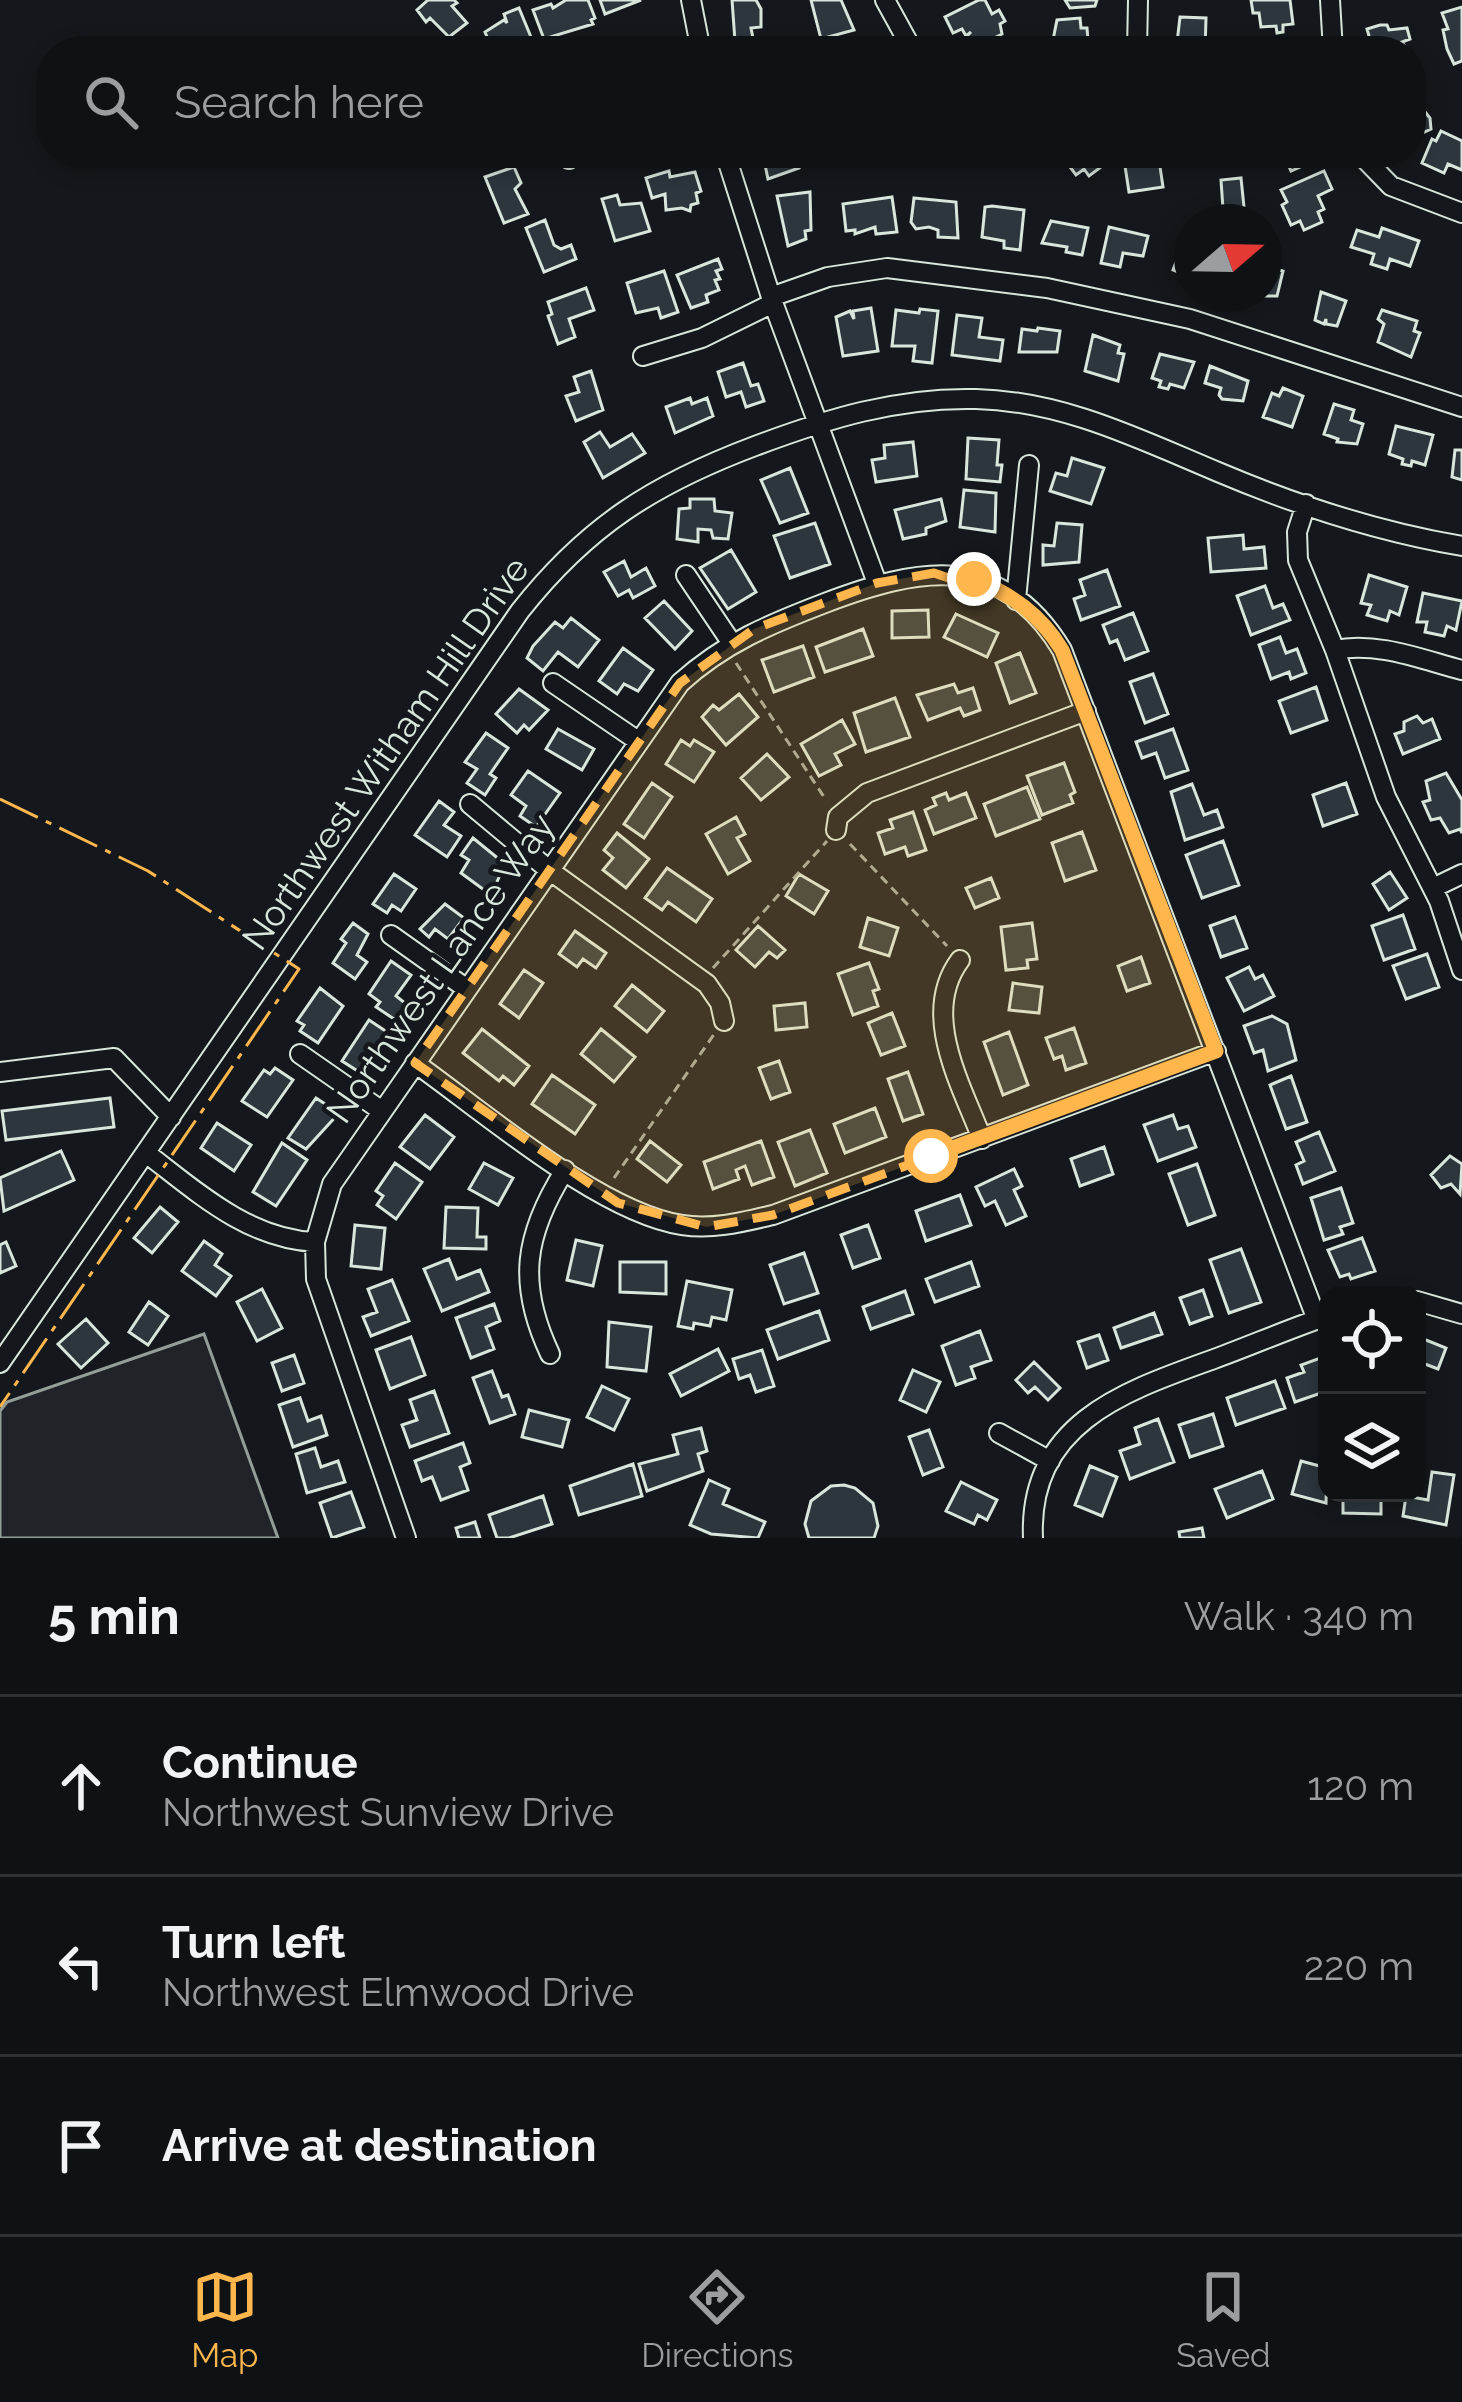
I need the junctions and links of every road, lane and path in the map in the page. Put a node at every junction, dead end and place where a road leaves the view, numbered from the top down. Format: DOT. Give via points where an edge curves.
graph roads {
  1 [pos="692,0"];
  2 [pos="885,0"];
  3 [pos="1138,0"];
  4 [pos="1330,0"];
  5 [pos="698,36"];
  6 [pos="905,36"];
  7 [pos="1137,36"];
  8 [pos="1332,36"];
  9 [pos="730,168"];
  10 [pos="1373,168"];
  11 [pos="1462,213"];
  12 [pos="772,300"];
  13 [pos="643,356"];
  14 [pos="1462,407"];
  15 [pos="817,423"];
  16 [pos="1029,465"];
  17 [pos="1306,504"];
  18 [pos="1462,546"];
  19 [pos="686,575"];
  20 [pos="877,583"];
  21 [pos="1016,600"];
  22 [pos="728,644"];
  23 [pos="1335,650"];
  24 [pos="1462,670"];
  25 [pos="553,683"];
  26 [pos="1086,711"];
  27 [pos="638,741"];
  28 [pos="470,804"];
  29 [pos="837,824"];
  30 [pos="549,870"];
  31 [pos="1462,874"];
  32 [pos="1433,888"];
  33 [pos="392,935"];
  34 [pos="960,960"];
  35 [pos="1462,970"];
  36 [pos="703,981"];
  37 [pos="467,989"];
  38 [pos="724,1021"];
  39 [pos="1216,1051"];
  40 [pos="299,1054"];
  41 [pos="415,1063"];
  42 [pos="0,1072"];
  43 [pos="382,1111"];
  44 [pos="171,1117"];
  45 [pos="982,1138"];
  46 [pos="146,1153"];
  47 [pos="565,1170"];
  48 [pos="602,1194"];
  49 [pos="315,1241"];
  50 [pos="1426,1304"];
  51 [pos="1318,1308"];
  52 [pos="1462,1314"];
  53 [pos="1318,1320"];
  54 [pos="6,1341"];
  55 [pos="550,1354"];
  56 [pos="0,1363"];
  57 [pos="999,1433"];
  58 [pos="1050,1462"];
  59 [pos="406,1538"];
  60 [pos="1033,1538"];
  1 -- 5 [label="street"];
  2 -- 6 [label="street"];
  3 -- 7 [label="street"];
  4 -- 8 [label="street"];
  9 -- 12 [label="street"];
  10 -- 11 [label="street" via="1391,186"];
  12 -- 13 [label="street" via="702,338"];
  12 -- 14 [label="street" via="828,277 887,268 1047,288 1190,319"];
  12 -- 15 [label="street"];
  15 -- 17 [label="street, Northwest Witham Hill Drive" via="898,403 1010,402 1096,421"];
  15 -- 20 [label="street"];
  15 -- 44 [label="street, Northwest Witham Hill Drive" via="676,478 597,529 558,566"];
  16 -- 21 [label="street"];
  17 -- 18 [label="street, Northwest Witham Hill Drive"];
  17 -- 23 [label="street" via="1298,560"];
  19 -- 22 [label="street"];
  20 -- 21 [label="street, Northwest Lance Way" via="957,575"];
  20 -- 22 [label="street, Northwest Lance Way"];
  21 -- 26 [label="street" via="1054,637"];
  22 -- 27 [label="street, Northwest Lance Way" via="680,683"];
  22 -- 29 [label="path"];
  23 -- 24 [label="street" via="1382,651"];
  23 -- 32 [label="street" via="1386,797"];
  25 -- 27 [label="street"];
  26 -- 29 [label="street" via="891,782 867,793"];
  26 -- 39 [label="street"];
  27 -- 30 [label="street, Northwest Lance Way"];
  28 -- 30 [label="street"];
  29 -- 34 [label="path"];
  29 -- 36 [label="path"];
  30 -- 36 [label="street"];
  30 -- 37 [label="street, Northwest Lance Way"];
  31 -- 32 [label="street"];
  32 -- 35 [label="street"];
  33 -- 37 [label="street"];
  34 -- 45 [label="street" via="942,1019"];
  36 -- 38 [label="street"];
  37 -- 41 [label="street, Northwest Lance Way"];
  38 -- 48 [label="path"];
  39 -- 45 [label="street"];
  39 -- 51 [label="street"];
  40 -- 43 [label="street"];
  41 -- 43 [label="street, Northwest Lance Way"];
  41 -- 47 [label="street"];
  42 -- 44 [label="street" via="114,1058"];
  43 -- 49 [label="street, Northwest Lance Way" via="332,1184"];
  44 -- 46 [label="street, Northwest Witham Hill Drive"];
  45 -- 48 [label="street" via="737,1223 680,1225"];
  46 -- 49 [label="street" via="245,1224"];
  46 -- 54 [label="street, Northwest Witham Hill Drive"];
  47 -- 48 [label="street"];
  47 -- 55 [label="street" via="543,1207 529,1256 530,1302"];
  49 -- 59 [label="street" via="321,1298"];
  50 -- 52 [label="street"];
  53 -- 58 [label="street" via="1118,1396 1075,1427"];
  54 -- 56 [label="street, Northwest Witham Hill Drive"];
  57 -- 58 [label="street"];
  58 -- 60 [label="street"];
}
